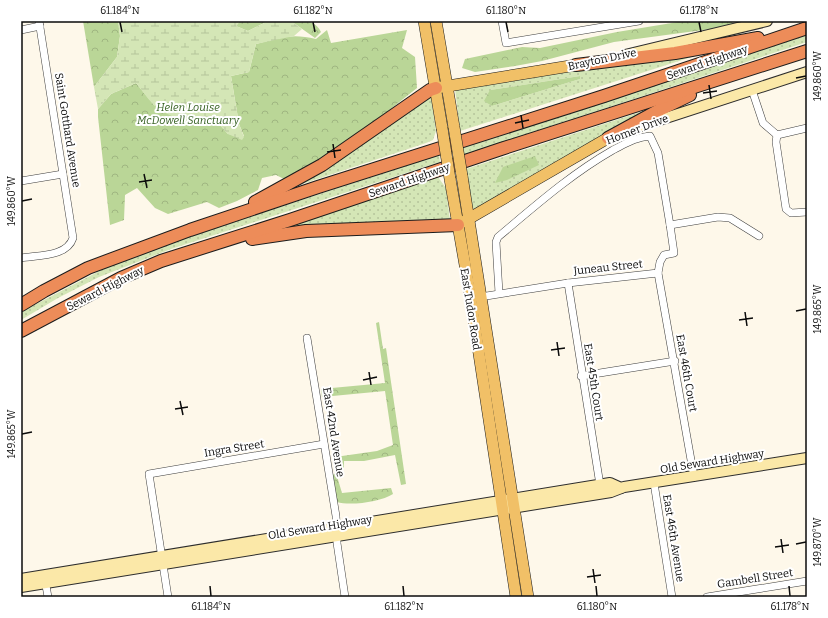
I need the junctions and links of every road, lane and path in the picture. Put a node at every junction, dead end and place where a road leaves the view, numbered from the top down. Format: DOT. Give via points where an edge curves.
graph roads {
  1 [pos="424,21"];
  2 [pos="436,21"];
  3 [pos="502,21"];
  4 [pos="639,21"];
  5 [pos="767,21"];
  6 [pos="39,23"];
  7 [pos="600,24"];
  8 [pos="739,24"];
  9 [pos="804,28"];
  10 [pos="21,30"];
  11 [pos="807,51"];
  12 [pos="576,65"];
  13 [pos="807,72"];
  14 [pos="738,73"];
  15 [pos="442,87"];
  16 [pos="752,90"];
  17 [pos="807,128"];
  18 [pos="777,135"];
  19 [pos="608,138"];
  20 [pos="63,174"];
  21 [pos="21,181"];
  22 [pos="807,212"];
  23 [pos="469,218"];
  24 [pos="670,224"];
  25 [pos="458,225"];
  26 [pos="190,230"];
  27 [pos="759,236"];
  28 [pos="21,258"];
  29 [pos="161,261"];
  30 [pos="658,273"];
  31 [pos="568,283"];
  32 [pos="499,294"];
  33 [pos="480,297"];
  34 [pos="21,305"];
  35 [pos="21,331"];
  36 [pos="307,338"];
  37 [pos="675,361"];
  38 [pos="581,376"];
  39 [pos="324,444"];
  40 [pos="807,458"];
  41 [pos="694,477"];
  42 [pos="654,483"];
  43 [pos="600,485"];
  44 [pos="621,488"];
  45 [pos="507,504"];
  46 [pos="336,533"];
  47 [pos="162,560"];
  48 [pos="21,579"];
  49 [pos="45,579"];
  50 [pos="807,581"];
  51 [pos="21,587"];
  52 [pos="726,595"];
  53 [pos="48,597"];
  54 [pos="168,597"];
  55 [pos="345,597"];
  56 [pos="516,597"];
  57 [pos="528,597"];
  58 [pos="672,597"];
  59 [pos="707,597"];
  1 -- 15 [label="main road, East Tudor Road"];
  2 -- 15 [label="main road, East Tudor Road"];
  3 -- 7 [label="street" via="506,43"];
  4 -- 7 [label="street"];
  5 -- 8 [label="main road, Brayton Drive"];
  6 -- 10 [label="street"];
  6 -- 20 [label="street, Saint Gotthard Avenue"];
  8 -- 12 [label="main road, Brayton Drive" via="620,56"];
  9 -- 12 [label="highway" via="676,53"];
  9 -- 26 [label="highway, Seward Highway" via="687,69"];
  11 -- 14 [label="highway, Seward Highway"];
  12 -- 15 [label="main road, Brayton Drive"];
  13 -- 16 [label="main road, Homer Drive"];
  14 -- 19 [label="highway" via="663,108"];
  14 -- 29 [label="highway, Seward Highway"];
  15 -- 23 [label="main road, East Tudor Road, bridge" via="454,127"];
  15 -- 25 [label="main road, East Tudor Road, bridge" via="442,128"];
  15 -- 26 [label="highway" via="430,90 322,165 260,199"];
  16 -- 18 [label="street" via="763,123"];
  16 -- 19 [label="main road, Homer Drive"];
  17 -- 18 [label="street"];
  18 -- 22 [label="street" via="786,209 791,213"];
  19 -- 23 [label="main road, Homer Drive"];
  20 -- 21 [label="street"];
  20 -- 28 [label="street, Saint Gotthard Avenue" via="73,232 72,243 65,250"];
  23 -- 25 [label="main road, Homer Drive"];
  23 -- 33 [label="main road, East Tudor Road"];
  24 -- 27 [label="street" via="718,217 730,218"];
  24 -- 30 [label="street, Juneau Street" via="674,253 664,255"];
  24 -- 32 [label="street, Homer Drive" via="654,142 650,136 637,138 597,159 557,187 498,237 496,242"];
  25 -- 29 [label="highway" via="306,230 260,237"];
  25 -- 45 [label="main road, East Tudor Road"];
  26 -- 34 [label="highway, Seward Highway" via="88,268"];
  29 -- 35 [label="highway, Seward Highway" via="121,278"];
  30 -- 31 [label="street, Juneau Street"];
  30 -- 37 [label="street, East 46th Court"];
  31 -- 32 [label="street, Juneau Street"];
  31 -- 38 [label="street, East 45th Court"];
  32 -- 33 [label="street, Juneau Street"];
  33 -- 45 [label="main road, East Tudor Road"];
  36 -- 39 [label="street, East 42nd Avenue"];
  37 -- 38 [label="street"];
  37 -- 41 [label="street, East 46th Court"];
  38 -- 43 [label="street, East 45th Court"];
  39 -- 46 [label="street, East 42nd Avenue" via="336,516"];
  39 -- 47 [label="street, Ingra Street" via="149,474"];
  40 -- 41 [label="main road, Old Seward Highway"];
  41 -- 42 [label="main road, Old Seward Highway"];
  42 -- 44 [label="main road, Old Seward Highway"];
  42 -- 58 [label="street, East 46th Avenue"];
  43 -- 44 [label="main road, Old Seward Highway" via="610,483"];
  43 -- 45 [label="main road, Old Seward Highway"];
  44 -- 45 [label="main road, Old Seward Highway" via="612,492"];
  45 -- 46 [label="main road, Old Seward Highway"];
  45 -- 56 [label="main road, East Tudor Road"];
  45 -- 57 [label="main road, East Tudor Road"];
  46 -- 47 [label="main road, Old Seward Highway"];
  46 -- 55 [label="street, East 42nd Avenue"];
  47 -- 49 [label="main road, Old Seward Highway"];
  47 -- 54 [label="street"];
  48 -- 49 [label="main road, Old Seward Highway"];
  49 -- 51 [label="main road, Old Seward Highway"];
  49 -- 53 [label="street"];
  50 -- 52 [label="street, Gambell Street"];
  52 -- 59 [label="street, Gambell Street"];
}
